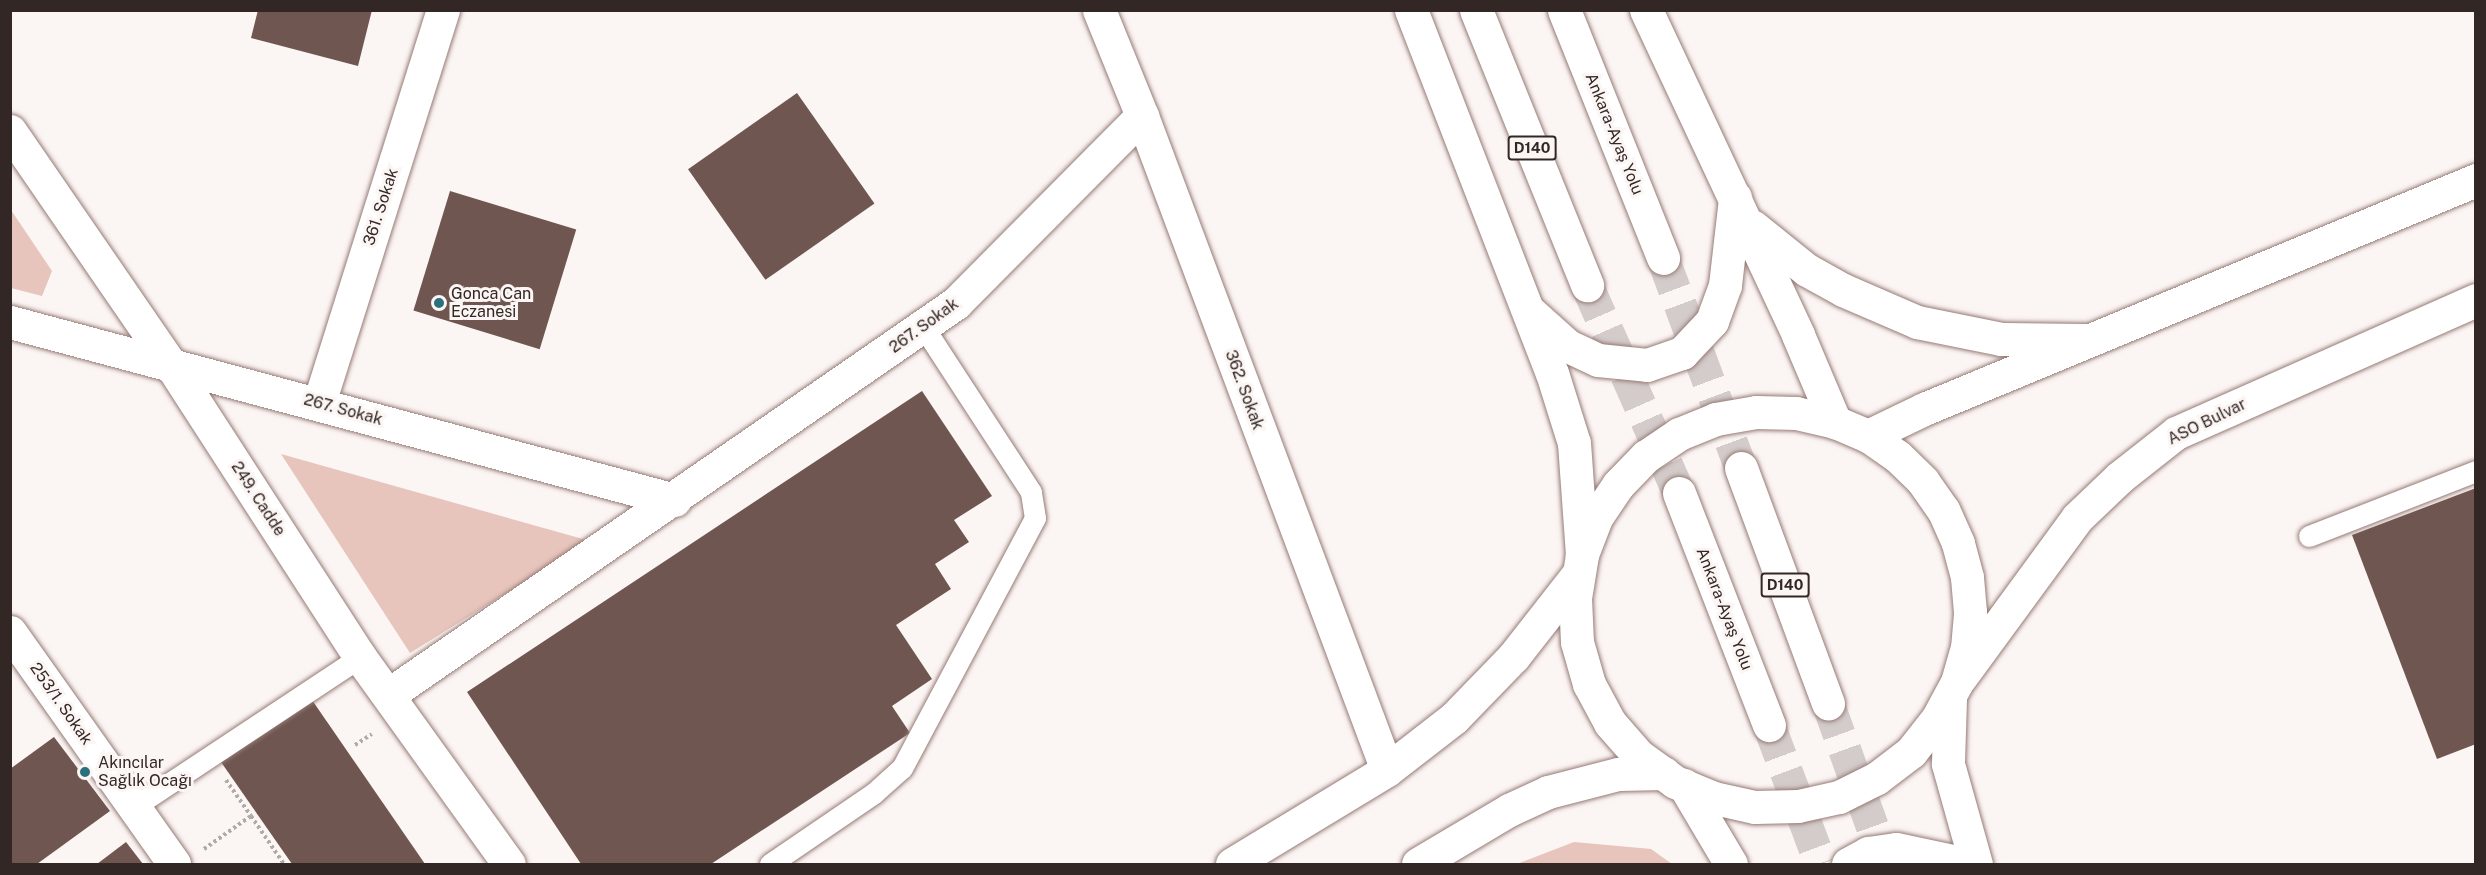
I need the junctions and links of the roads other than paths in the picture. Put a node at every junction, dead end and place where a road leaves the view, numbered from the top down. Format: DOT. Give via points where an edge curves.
graph roads {
  1 [pos="443,10"];
  2 [pos="1099,10"];
  3 [pos="1411,10"];
  4 [pos="1476,10"];
  5 [pos="1564,10"];
  6 [pos="1646,10"];
  7 [pos="1142,116"];
  8 [pos="10,131"];
  9 [pos="2475,180"];
  10 [pos="1740,209"];
  11 [pos="1663,258"];
  12 [pos="1587,285"];
  13 [pos="2475,300"];
  14 [pos="1526,309"];
  15 [pos="10,322"];
  16 [pos="924,328"];
  17 [pos="2087,340"];
  18 [pos="173,368"];
  19 [pos="319,403"];
  20 [pos="1835,422"];
  21 [pos="1868,436"];
  22 [pos="1741,468"];
  23 [pos="2475,471"];
  24 [pos="1679,493"];
  25 [pos="675,500"];
  26 [pos="2309,536"];
  27 [pos="1580,565"];
  28 [pos="10,632"];
  29 [pos="360,657"];
  30 [pos="1954,688"];
  31 [pos="388,695"];
  32 [pos="1828,703"];
  33 [pos="1769,725"];
  34 [pos="1387,770"];
  35 [pos="1674,779"];
  36 [pos="132,808"];
  37 [pos="186,858"];
  38 [pos="509,864"];
  39 [pos="770,864"];
  40 [pos="1232,864"];
  41 [pos="1418,864"];
  42 [pos="1731,864"];
  43 [pos="1848,864"];
  44 [pos="1967,864"];
  45 [pos="1976,864"];
  1 -- 19 [label="main road, 361. Sokak"];
  2 -- 7 [label="main road, 362. Sokak"];
  3 -- 14 [label="main road"];
  4 -- 12 [label="main road, D140"];
  5 -- 11 [label="main road, Ankara-Ayaş Yolu"];
  6 -- 10 [label="main road"];
  7 -- 16 [label="main road, 267. Sokak" via="1000,263"];
  7 -- 34 [label="main road, 362. Sokak"];
  8 -- 18 [label="main road, 249. Cadde"];
  9 -- 17 [label="main road"];
  10 -- 14 [label="main road" via="1725,285 1712,321 1699,338 1664,363 1631,366 1598,360 1568,346"];
  10 -- 17 [label="main road" via="1775,246 1825,280 1917,322 2001,339"];
  10 -- 20 [label="main road"];
  13 -- 30 [label="main road, ASO Bulvar" via="2176,433 2120,477 2077,518"];
  14 -- 27 [label="main road" via="1574,442"];
  15 -- 18 [label="main road, 267. Sokak"];
  16 -- 25 [label="main road, 267. Sokak"];
  16 -- 39 [label="lane" via="1031,492 1035,518 902,768 874,793"];
  17 -- 21 [label="main road"];
  18 -- 19 [label="main road, 267. Sokak"];
  18 -- 29 [label="main road, 249. Cadde"];
  19 -- 25 [label="main road, 267. Sokak"];
  20 -- 21 [label="main road"];
  20 -- 27 [label="main road" via="1796,413 1756,412 1716,419 1679,434 1646,456 1618,485 1596,518"];
  21 -- 30 [label="main road" via="1923,481 1943,510 1958,543 1970,612 1967,648"];
  22 -- 32 [label="main road, D140"];
  23 -- 26 [label="lane"];
  24 -- 33 [label="main road, Ankara-Ayaş Yolu"];
  25 -- 31 [label="main road, 267. Sokak"];
  27 -- 34 [label="main road" via="1490,682 1455,718"];
  27 -- 35 [label="main road" via="1575,598 1577,642 1589,684 1610,723 1639,756"];
  28 -- 36 [label="main road, 253/1. Sokak"];
  29 -- 31 [label="main road, 249. Cadde"];
  29 -- 36 [label="lane"];
  30 -- 35 [label="main road" via="1937,719 1911,752 1877,778 1839,796 1798,806 1755,807 1714,798"];
  30 -- 45 [label="main road" via="1948,764"];
  31 -- 38 [label="main road, 249. Cadde"];
  34 -- 40 [label="main road"];
  35 -- 41 [label="main road" via="1618,774 1548,792 1509,810"];
  35 -- 42 [label="main road"];
  36 -- 37 [label="main road, 253/1. Sokak"];
  43 -- 44 [label="main road" via="1868,853 1896,849"];
}
